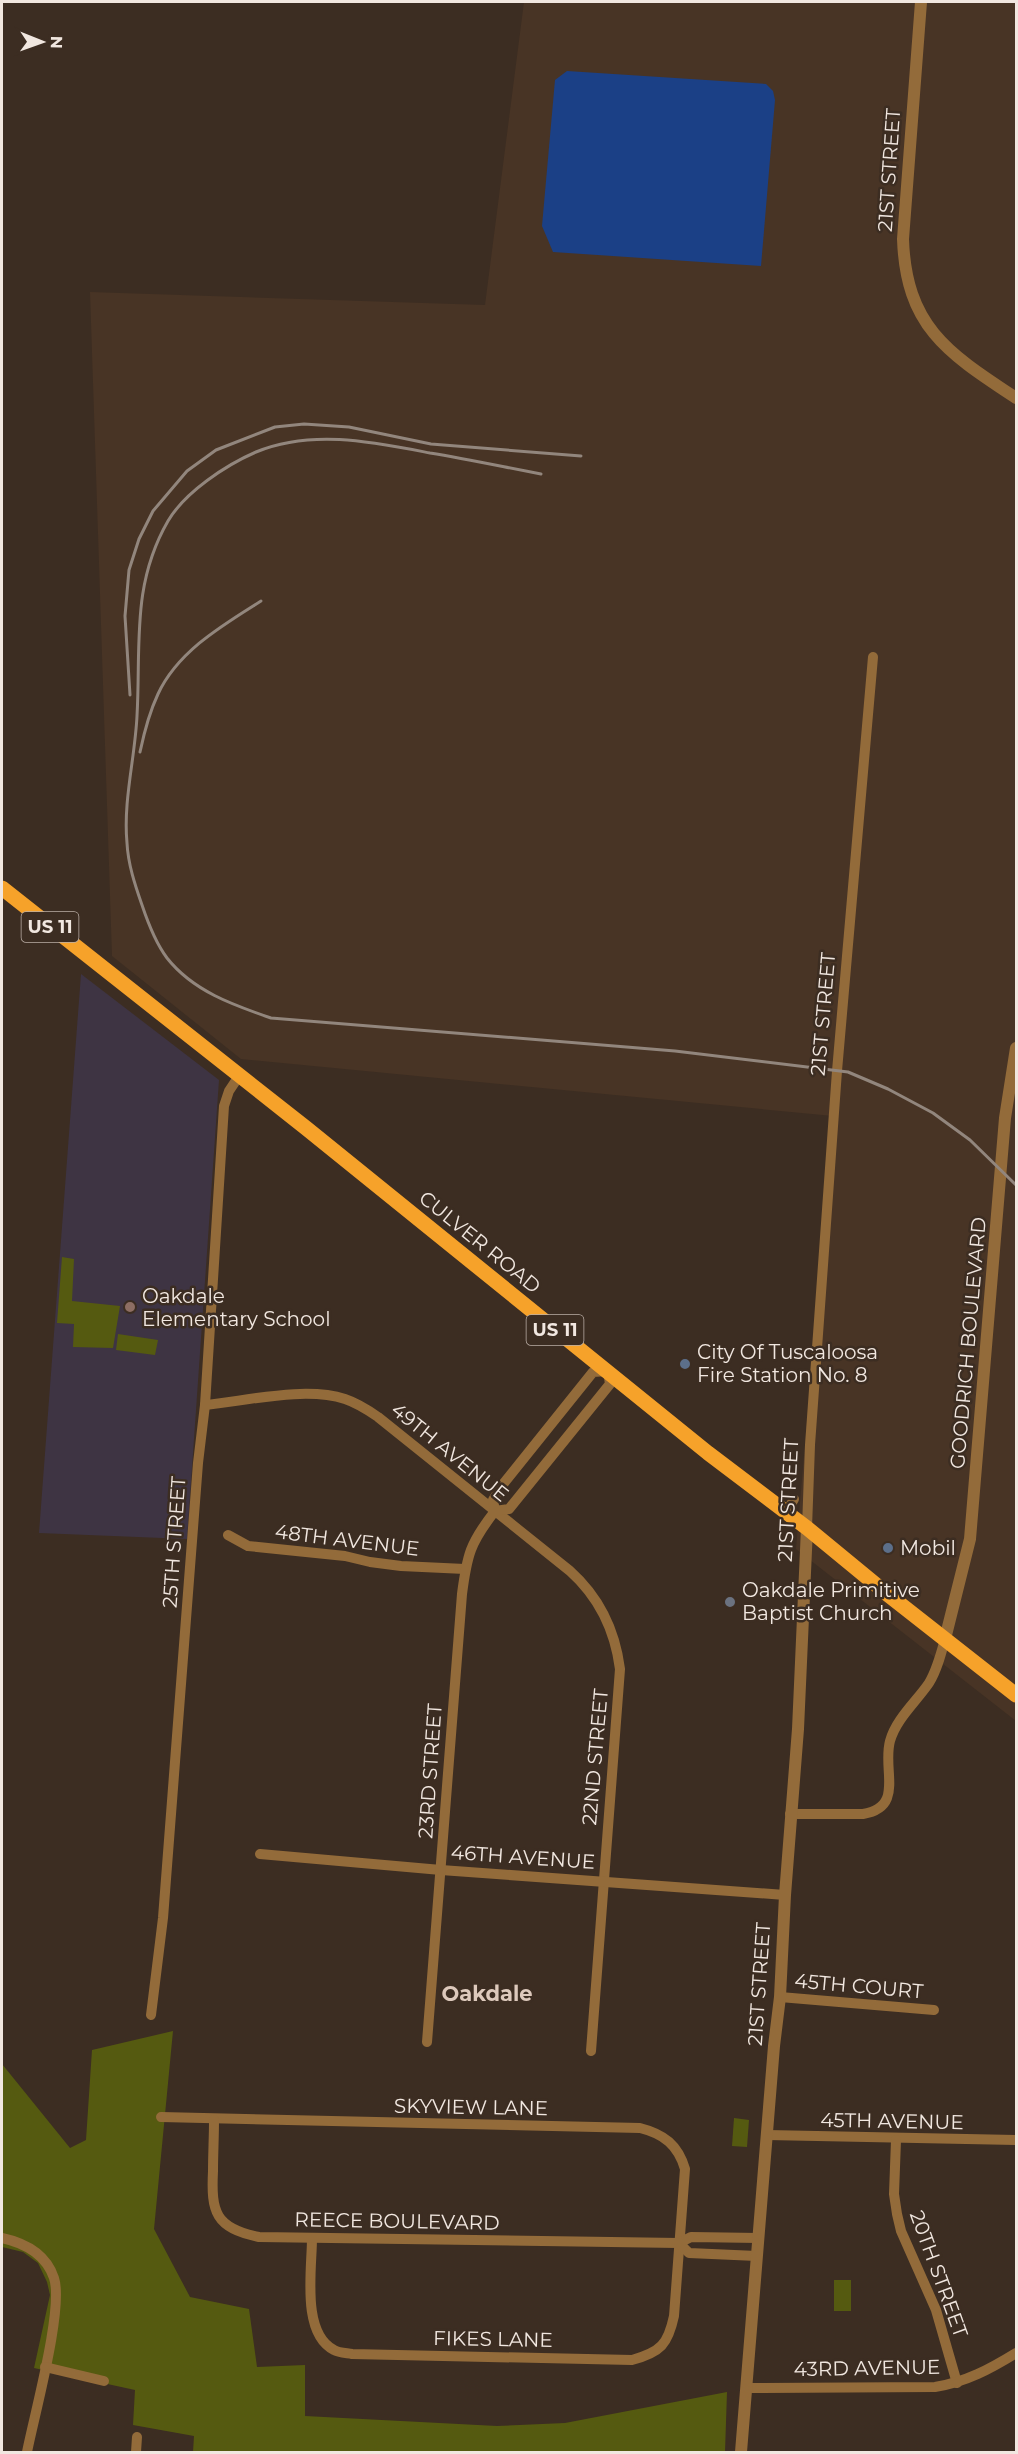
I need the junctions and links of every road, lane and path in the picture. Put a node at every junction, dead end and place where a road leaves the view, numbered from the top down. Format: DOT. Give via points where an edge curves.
graph roads {
  1 [pos="921,2"];
  2 [pos="1017,398"];
  3 [pos="873,657"];
  4 [pos="2,888"];
  5 [pos="1017,1048"];
  6 [pos="239,1076"];
  7 [pos="1013,1078"];
  8 [pos="608,1371"];
  9 [pos="204,1405"];
  10 [pos="794,1499"];
  11 [pos="495,1511"];
  12 [pos="786,1512"];
  13 [pos="807,1528"];
  14 [pos="228,1535"];
  15 [pos="465,1569"];
  16 [pos="945,1639"];
  17 [pos="615,1645"];
  18 [pos="1017,1695"];
  19 [pos="790,1814"];
  20 [pos="260,1854"];
  21 [pos="441,1870"];
  22 [pos="602,1881"];
  23 [pos="785,1895"];
  24 [pos="780,1996"];
  25 [pos="934,2010"];
  26 [pos="151,2015"];
  27 [pos="427,2042"];
  28 [pos="591,2051"];
  29 [pos="161,2117"];
  30 [pos="214,2120"];
  31 [pos="767,2135"];
  32 [pos="896,2140"];
  33 [pos="1017,2140"];
  34 [pos="2,2238"];
  35 [pos="312,2238"];
  36 [pos="759,2238"];
  37 [pos="679,2243"];
  38 [pos="757,2256"];
  39 [pos="1017,2353"];
  40 [pos="45,2367"];
  41 [pos="104,2381"];
  42 [pos="957,2383"];
  43 [pos="747,2388"];
  44 [pos="137,2437"];
  45 [pos="27,2452"];
  46 [pos="136,2452"];
  47 [pos="741,2452"];
  1 -- 2 [label="street, 21ST STREET" via="903,247 909,287 934,335 958,358"];
  3 -- 13 [label="street, 21ST STREET" via="837,1071"];
  4 -- 6 [label="main road, CULVER ROAD / US 11"];
  5 -- 7 [label="street, GOODRICH BOULEVARD"];
  6 -- 8 [label="main road, CULVER ROAD / US 11"];
  6 -- 9 [label="street, 25TH STREET" via="224,1106"];
  7 -- 16 [label="street, GOODRICH BOULEVARD" via="970,1539"];
  8 -- 11 [label="street, 23RD STREET" via="610,1384 524,1492 509,1509"];
  8 -- 11 [label="street, 23RD STREET" via="593,1372 500,1488 493,1500"];
  8 -- 12 [label="main road, CULVER ROAD / US 11"];
  9 -- 11 [label="street, 49TH AVENUE" via="307,1395 345,1399 378,1417"];
  9 -- 26 [label="street, 25TH STREET" via="164,1906"];
  10 -- 12 [label="street"];
  11 -- 15 [label="street, 23RD STREET" via="471,1545"];
  11 -- 17 [label="street, 49TH AVENUE" via="588,1589 608,1621"];
  12 -- 13 [label="main road, CULVER ROAD / US 11"];
  13 -- 16 [label="main road, CULVER ROAD / US 11"];
  13 -- 19 [label="street, 21ST STREET"];
  14 -- 15 [label="street, 48TH AVENUE" via="248,1546 401,1566"];
  15 -- 21 [label="street, 23RD STREET"];
  16 -- 18 [label="main road, CULVER ROAD / US 11"];
  16 -- 19 [label="street" via="931,1680 894,1730 889,1743 890,1790 886,1804 862,1815"];
  17 -- 22 [label="street, 22ND STREET" via="620,1669 618,1707"];
  19 -- 23 [label="street, 21ST STREET"];
  20 -- 21 [label="street, 46TH AVENUE"];
  21 -- 22 [label="street, 46TH AVENUE"];
  21 -- 27 [label="street, 23RD STREET"];
  22 -- 23 [label="street, 46TH AVENUE"];
  22 -- 28 [label="street, 22ND STREET"];
  23 -- 24 [label="street, 21ST STREET"];
  24 -- 25 [label="street, 45TH COURT"];
  24 -- 31 [label="street, 21ST STREET"];
  29 -- 30 [label="street, SKYVIEW LANE"];
  30 -- 35 [label="street, REECE BOULEVARD" via="212,2199 227,2225 241,2234 259,2237"];
  30 -- 37 [label="street, SKYVIEW LANE" via="653,2131 675,2146 685,2169"];
  31 -- 32 [label="street, 45TH AVENUE"];
  31 -- 36 [label="street, 21ST STREET"];
  32 -- 33 [label="street, 45TH AVENUE"];
  32 -- 42 [label="street, 20TH STREET" via="894,2194 899,2222 936,2310"];
  34 -- 40 [label="street" via="34,2250 55,2280 56,2304"];
  35 -- 37 [label="street, REECE BOULEVARD"];
  35 -- 37 [label="street, FIKES LANE" via="313,2323 321,2339 334,2350 352,2354 620,2360 648,2356 664,2345 670,2334"];
  36 -- 37 [label="street, REECE BOULEVARD" via="691,2237"];
  36 -- 38 [label="street, 21ST STREET"];
  37 -- 38 [label="street, REECE BOULEVARD" via="689,2253"];
  38 -- 43 [label="street, 21ST STREET"];
  39 -- 42 [label="street, 43RD AVENUE"];
  40 -- 41 [label="street"];
  40 -- 45 [label="street"];
  42 -- 43 [label="street, 43RD AVENUE" via="925,2387"];
  43 -- 47 [label="street, 21ST STREET"];
  44 -- 46 [label="street"];
}
